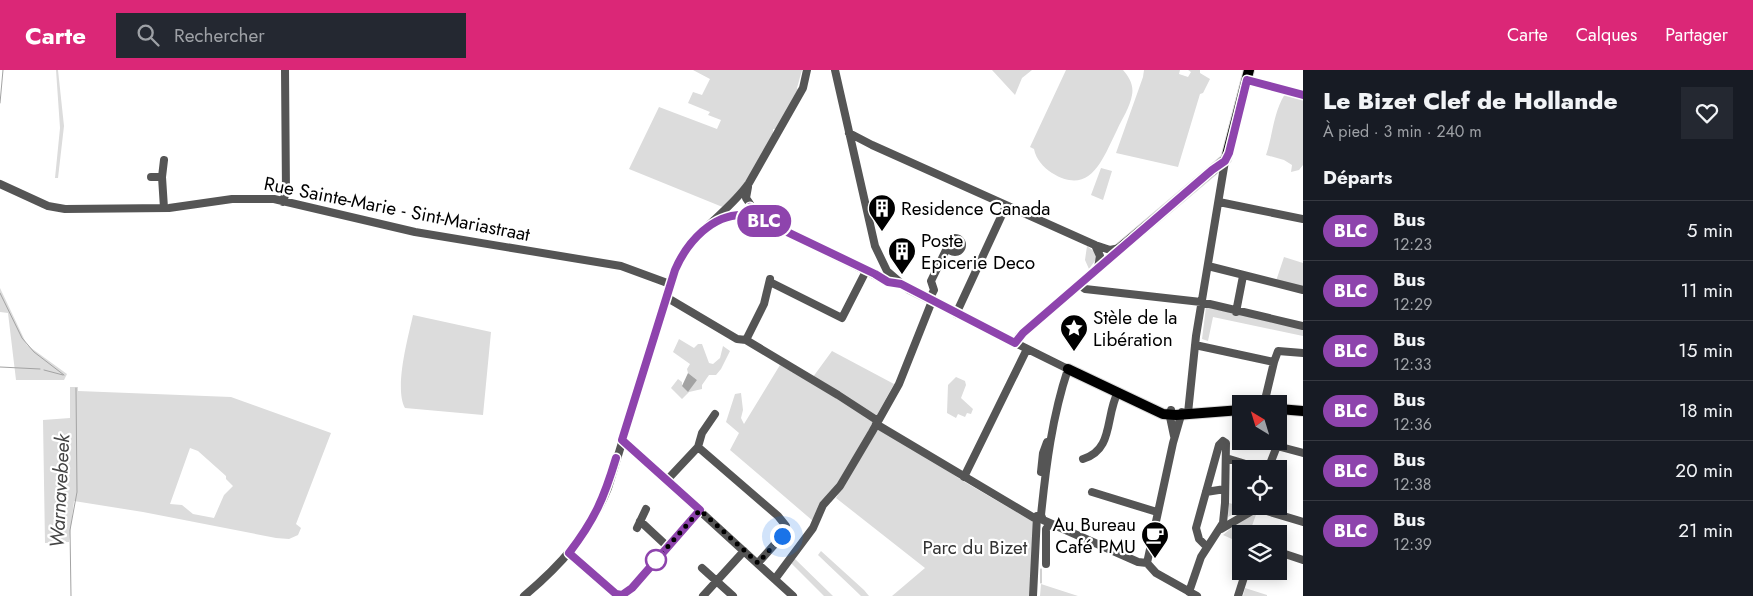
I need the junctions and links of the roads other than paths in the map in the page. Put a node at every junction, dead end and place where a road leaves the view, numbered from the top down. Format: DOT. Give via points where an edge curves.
graph roads {
  1 [pos="286,70"];
  2 [pos="807,70"];
  3 [pos="835,70"];
  4 [pos="1248,75"];
  5 [pos="1303,95"];
  6 [pos="849,133"];
  7 [pos="872,145"];
  8 [pos="854,154"];
  9 [pos="164,160"];
  10 [pos="1225,161"];
  11 [pos="150,177"];
  12 [pos="162,177"];
  13 [pos="0,184"];
  14 [pos="743,197"];
  15 [pos="283,202"];
  16 [pos="1219,202"];
  17 [pos="1006,206"];
  18 [pos="750,207"];
  19 [pos="164,208"];
  20 [pos="730,211"];
  21 [pos="745,215"];
  22 [pos="760,219"];
  23 [pos="1303,219"];
  24 [pos="1095,245"];
  25 [pos="948,246"];
  26 [pos="1120,248"];
  27 [pos="884,266"];
  28 [pos="1208,266"];
  29 [pos="1098,268"];
  30 [pos="866,270"];
  31 [pos="875,274"];
  32 [pos="1243,276"];
  33 [pos="670,284"];
  34 [pos="901,284"];
  35 [pos="1079,285"];
  36 [pos="1303,290"];
  37 [pos="666,297"];
  38 [pos="931,300"];
  39 [pos="1201,302"];
  40 [pos="1236,312"];
  41 [pos="956,314"];
  42 [pos="1303,326"];
  43 [pos="746,340"];
  44 [pos="1015,343"];
  45 [pos="1195,345"];
  46 [pos="1027,349"];
  47 [pos="1303,353"];
  48 [pos="1274,362"];
  49 [pos="1068,369"];
  50 [pos="1118,392"];
  51 [pos="1266,395"];
  52 [pos="1232,410"];
  53 [pos="1288,410"];
  54 [pos="1303,411"];
  55 [pos="1171,412"];
  56 [pos="1185,412"];
  57 [pos="715,414"];
  58 [pos="877,423"];
  59 [pos="622,440"];
  60 [pos="1050,440"];
  61 [pos="1174,440"];
  62 [pos="698,447"];
  63 [pos="1303,453"];
  64 [pos="1226,458"];
  65 [pos="1083,459"];
  66 [pos="1233,460"];
  67 [pos="1272,460"];
  68 [pos="964,477"];
  69 [pos="667,480"];
  70 [pos="1226,489"];
  71 [pos="1092,492"];
  72 [pos="1206,492"];
  73 [pos="646,509"];
  74 [pos="700,510"];
  75 [pos="1157,512"];
  76 [pos="1243,515"];
  77 [pos="1282,515"];
  78 [pos="1036,519"];
  79 [pos="1303,522"];
  80 [pos="1050,524"];
  81 [pos="1220,530"];
  82 [pos="668,547"];
  83 [pos="1207,547"];
  84 [pos="744,551"];
  85 [pos="569,553"];
  86 [pos="1287,555"];
  87 [pos="1303,560"];
  88 [pos="758,563"];
  89 [pos="1147,563"];
  90 [pos="1046,564"];
  91 [pos="702,568"];
  92 [pos="775,579"];
  93 [pos="1243,580"];
  94 [pos="716,581"];
  95 [pos="614,594"];
  96 [pos="1193,594"];
  97 [pos="626,595"];
  98 [pos="524,596"];
  99 [pos="703,596"];
  100 [pos="733,596"];
  101 [pos="793,596"];
  102 [pos="1033,596"];
  103 [pos="1238,596"];
  1 -- 15 [label="street" via="286,192"];
  2 -- 14 [label="street" via="803,88"];
  3 -- 6 [label="street"];
  4 -- 5 [label="street"];
  4 -- 10 [label="main road"];
  6 -- 7 [label="street"];
  6 -- 8 [label="street"];
  7 -- 8 [label="street"];
  7 -- 17 [label="street"];
  8 -- 27 [label="street" via="875,246"];
  9 -- 12 [label="street"];
  10 -- 16 [label="street"];
  10 -- 26 [label="main road"];
  11 -- 12 [label="street"];
  12 -- 19 [label="street"];
  13 -- 19 [label="street, Rue Sainte-Marie - Sint-Mariastraat" via="58,208"];
  14 -- 18 [label="street"];
  14 -- 20 [label="street"];
  15 -- 19 [label="street, Rue Sainte-Marie - Sint-Mariastraat" via="251,198"];
  15 -- 33 [label="street, Rue Sainte-Marie - Sint-Mariastraat" via="416,232 620,266"];
  16 -- 23 [label="street"];
  16 -- 28 [label="street"];
  17 -- 24 [label="street"];
  17 -- 41 [label="street"];
  18 -- 21 [label="street"];
  18 -- 22 [label="street"];
  20 -- 21 [label="street"];
  20 -- 33 [label="street" via="684,251"];
  21 -- 22 [label="street"];
  22 -- 30 [label="street"];
  24 -- 26 [label="street" via="1110,250"];
  24 -- 29 [label="street" via="1100,256"];
  25 -- 38 [label="street" via="931,280 934,290"];
  26 -- 29 [label="street"];
  27 -- 31 [label="street"];
  27 -- 34 [label="street"];
  28 -- 32 [label="street"];
  28 -- 39 [label="street"];
  29 -- 35 [label="street"];
  30 -- 31 [label="street"];
  30 -- 43 [label="street" via="842,318 770,280 764,304"];
  31 -- 34 [label="street" via="888,282"];
  32 -- 36 [label="street"];
  32 -- 40 [label="street"];
  33 -- 37 [label="street"];
  34 -- 38 [label="street"];
  35 -- 39 [label="street" via="1085,289"];
  35 -- 44 [label="street" via="1019,336"];
  37 -- 43 [label="street" via="737,339"];
  37 -- 59 [label="street"];
  38 -- 41 [label="street"];
  38 -- 58 [label="street" via="899,384"];
  39 -- 40 [label="street"];
  39 -- 45 [label="street"];
  40 -- 42 [label="street"];
  41 -- 44 [label="street"];
  43 -- 58 [label="street" via="838,395"];
  44 -- 46 [label="street"];
  45 -- 48 [label="street"];
  45 -- 56 [label="street"];
  46 -- 49 [label="street"];
  46 -- 68 [label="street"];
  47 -- 48 [label="street" via="1278,351"];
  48 -- 51 [label="street"];
  49 -- 50 [label="main road"];
  49 -- 60 [label="street"];
  50 -- 55 [label="main road" via="1160,413"];
  50 -- 65 [label="street" via="1104,444"];
  52 -- 56 [label="main road"];
  53 -- 54 [label="main road"];
  55 -- 56 [label="main road"];
  55 -- 61 [label="street"];
  56 -- 61 [label="street"];
  57 -- 62 [label="street" via="702,433"];
  58 -- 68 [label="street"];
  58 -- 92 [label="street" via="840,486 823,505 813,528"];
  59 -- 69 [label="street"];
  59 -- 85 [label="street" via="602,502 593,521"];
  60 -- 78 [label="street" via="1042,453"];
  60 -- 80 [label="street" via="1041,516"];
  61 -- 75 [label="street"];
  62 -- 69 [label="street"];
  62 -- 88 [label="street" via="784,522 782,536"];
  63 -- 67 [label="street" via="1277,446"];
  64 -- 66 [label="street"];
  64 -- 70 [label="street"];
  64 -- 72 [label="street" via="1226,443 1223,441 1219,445"];
  68 -- 78 [label="street"];
  69 -- 74 [label="street"];
  70 -- 72 [label="street"];
  70 -- 81 [label="street"];
  71 -- 75 [label="street"];
  72 -- 83 [label="street" via="1196,531"];
  73 -- 82 [label="street" via="638,524"];
  74 -- 82 [label="street"];
  74 -- 84 [label="street"];
  75 -- 89 [label="street"];
  76 -- 81 [label="street"];
  77 -- 79 [label="street"];
  78 -- 102 [label="street"];
  80 -- 89 [label="street"];
  80 -- 90 [label="street" via="1046,529"];
  81 -- 83 [label="street"];
  82 -- 97 [label="street"];
  83 -- 96 [label="street"];
  84 -- 88 [label="street"];
  84 -- 94 [label="street"];
  85 -- 95 [label="street"];
  85 -- 98 [label="street" via="549,576"];
  86 -- 87 [label="street"];
  88 -- 92 [label="street"];
  89 -- 96 [label="street" via="1154,572"];
  91 -- 94 [label="street"];
  92 -- 101 [label="street"];
  93 -- 103 [label="street"];
  94 -- 99 [label="street"];
  94 -- 100 [label="street"];
  95 -- 97 [label="street"];
}
